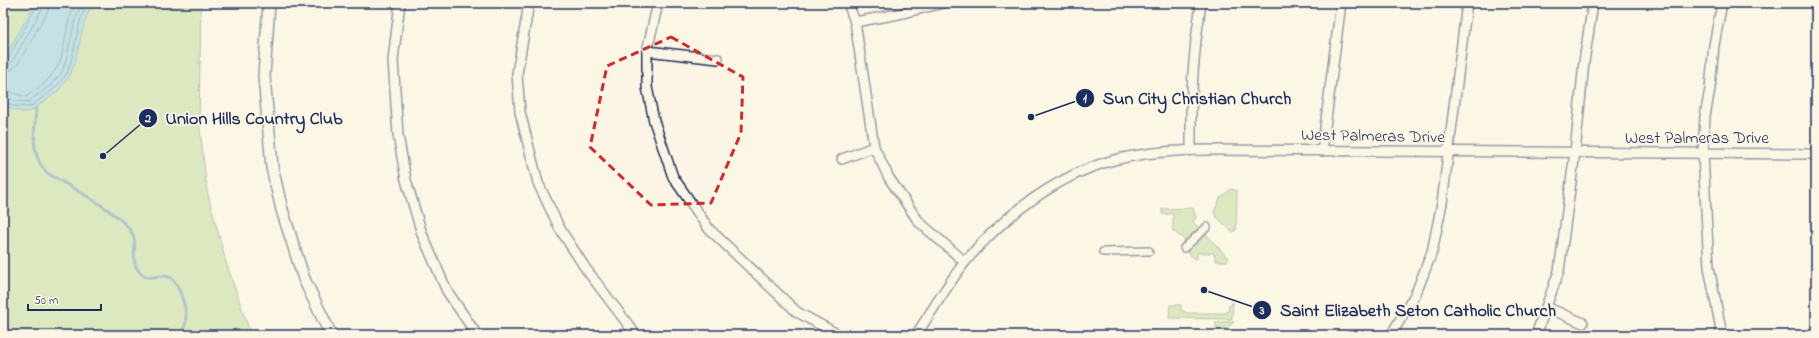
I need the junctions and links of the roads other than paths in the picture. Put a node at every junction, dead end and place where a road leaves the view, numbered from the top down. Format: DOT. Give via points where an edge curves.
graph roads {
  1 [pos="269,3"];
  2 [pos="400,3"];
  3 [pos="529,3"];
  4 [pos="658,3"];
  5 [pos="848,3"];
  6 [pos="943,3"];
  7 [pos="1201,3"];
  8 [pos="1341,3"];
  9 [pos="1467,3"];
  10 [pos="1593,3"];
  11 [pos="1722,3"];
  12 [pos="855,22"];
  13 [pos="647,51"];
  14 [pos="718,59"];
  15 [pos="874,147"];
  16 [pos="1191,150"];
  17 [pos="1322,151"];
  18 [pos="1448,152"];
  19 [pos="1575,152"];
  20 [pos="1703,154"];
  21 [pos="1816,154"];
  22 [pos="842,158"];
  23 [pos="1207,227"];
  24 [pos="1184,248"];
  25 [pos="1149,251"];
  26 [pos="1103,252"];
  27 [pos="965,262"];
  28 [pos="1546,307"];
  29 [pos="1583,323"];
  30 [pos="331,335"];
  31 [pos="477,335"];
  32 [pos="636,335"];
  33 [pos="838,335"];
  34 [pos="916,335"];
  35 [pos="1391,335"];
  36 [pos="1536,335"];
  37 [pos="1722,335"];
  1 -- 30 [label="street" via="264,76 272,167 282,210 304,279"];
  2 -- 31 [label="street" via="393,60 398,135 406,180 422,234 446,290"];
  3 -- 32 [label="street" via="517,74 520,112 538,183 560,230"];
  4 -- 13 [label="street"];
  5 -- 12 [label="street"];
  6 -- 12 [label="street"];
  7 -- 16 [label="street" via="1192,65"];
  8 -- 17 [label="street"];
  9 -- 18 [label="street"];
  10 -- 19 [label="street"];
  11 -- 20 [label="street" via="1705,116"];
  12 -- 15 [label="street"];
  13 -- 14 [label="street"];
  13 -- 33 [label="street" via="647,87 654,121 673,177 709,229 797,312"];
  15 -- 22 [label="street"];
  15 -- 27 [label="street" via="889,178 919,222"];
  16 -- 17 [label="street, West Palmeras Drive"];
  16 -- 27 [label="street, West Palmeras Drive" via="1151,153 1113,160 1064,181 1041,194 998,227"];
  17 -- 18 [label="street, West Palmeras Drive"];
  18 -- 19 [label="street, West Palmeras Drive"];
  18 -- 35 [label="street" via="1442,204 1432,252 1416,293"];
  19 -- 20 [label="street, West Palmeras Drive"];
  19 -- 28 [label="street" via="1559,271"];
  20 -- 21 [label="street, West Palmeras Drive"];
  20 -- 37 [label="street" via="1709,267"];
  23 -- 24 [label="street"];
  25 -- 26 [label="street"];
  27 -- 34 [label="street, West Palmeras Drive"];
  28 -- 29 [label="street"];
  28 -- 36 [label="street"];
}
